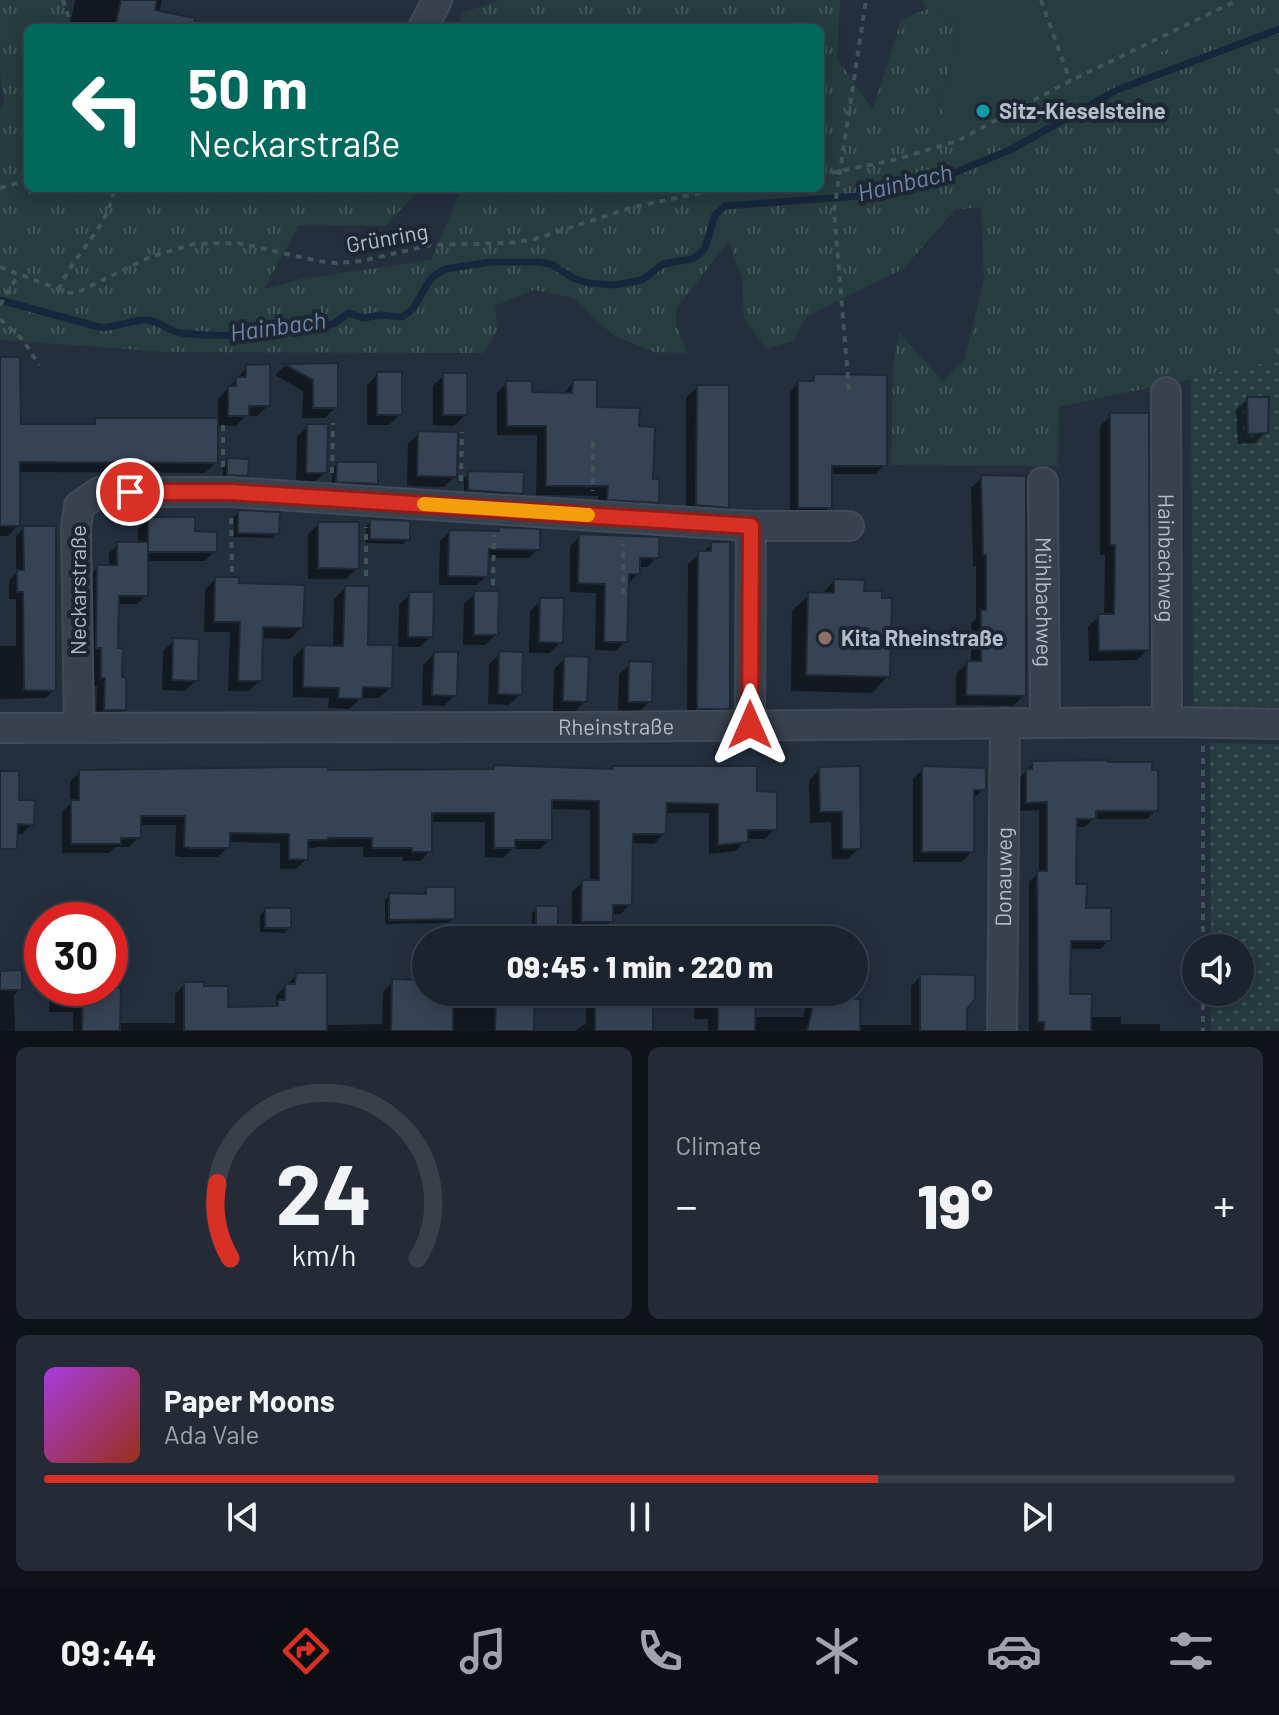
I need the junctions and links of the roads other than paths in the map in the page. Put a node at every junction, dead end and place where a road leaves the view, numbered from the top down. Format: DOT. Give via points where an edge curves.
graph roads {
  1 [pos="437,0"];
  2 [pos="425,24"];
  3 [pos="1166,392"];
  4 [pos="1043,482"];
  5 [pos="751,526"];
  6 [pos="849,526"];
  7 [pos="1167,722"];
  8 [pos="1005,723"];
  9 [pos="1045,723"];
  10 [pos="1279,724"];
  11 [pos="750,725"];
  12 [pos="0,728"];
  13 [pos="79,728"];
  14 [pos="1002,1031"];
  1 -- 2 [label="street"];
  3 -- 7 [label="street, Hainbachweg"];
  4 -- 9 [label="street, Mühlbachweg"];
  5 -- 6 [label="street, Neckarstraße"];
  5 -- 11 [label="street"];
  5 -- 13 [label="street, Neckarstraße" via="226,492 99,492 79,506 76,527"];
  7 -- 9 [label="street, Rheinstraße"];
  7 -- 10 [label="street, Rheinstraße"];
  8 -- 9 [label="street, Rheinstraße"];
  8 -- 11 [label="street, Rheinstraße"];
  8 -- 14 [label="street, Donauweg"];
  11 -- 13 [label="street, Rheinstraße"];
  12 -- 13 [label="street, Rheinstraße"];
}
